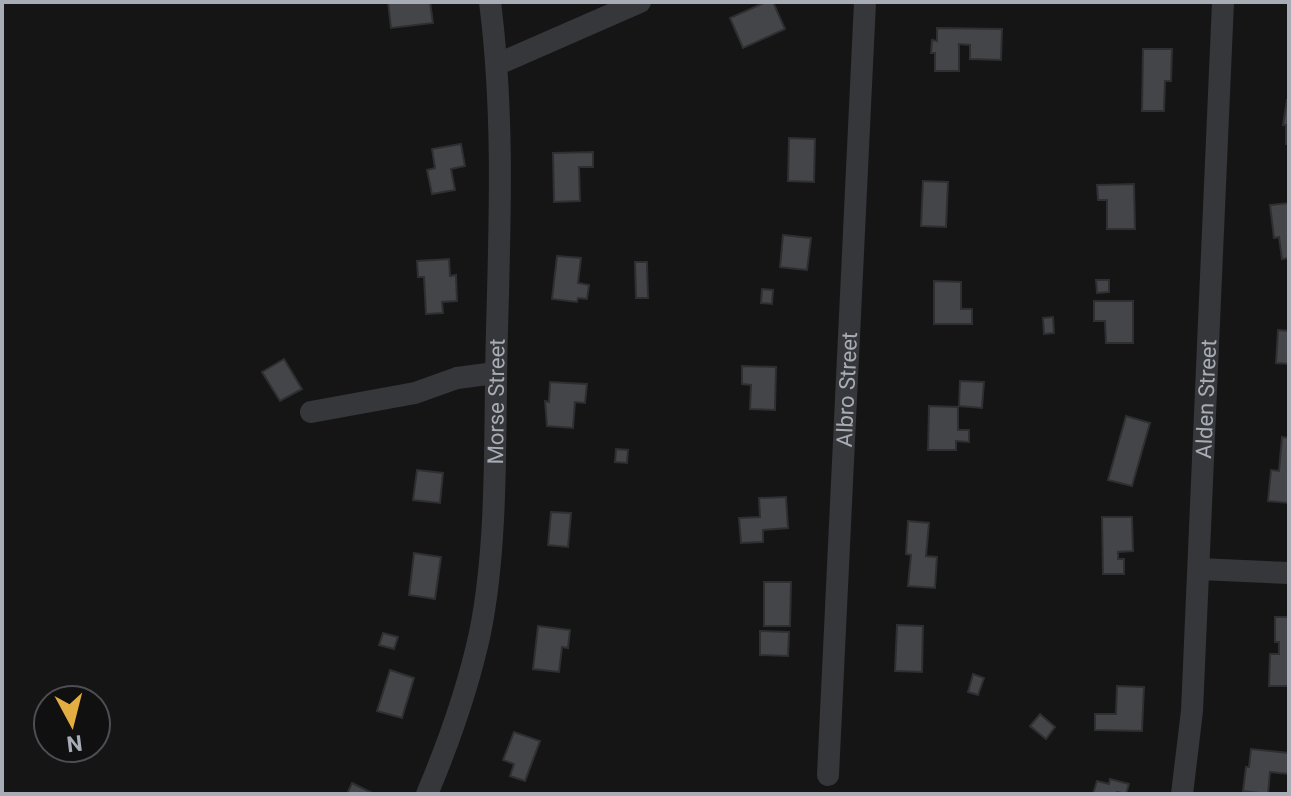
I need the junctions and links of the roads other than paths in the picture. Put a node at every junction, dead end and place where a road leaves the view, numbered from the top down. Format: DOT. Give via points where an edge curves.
graph roads {
  1 [pos="490,2"];
  2 [pos="640,2"];
  3 [pos="865,2"];
  4 [pos="1223,2"];
  5 [pos="498,64"];
  6 [pos="495,373"];
  7 [pos="311,412"];
  8 [pos="1199,569"];
  9 [pos="1289,573"];
  10 [pos="828,775"];
  11 [pos="427,794"];
  12 [pos="1182,794"];
  1 -- 5 [label="street, Morse Street"];
  2 -- 5 [label="street"];
  3 -- 10 [label="street, Albro Street"];
  4 -- 8 [label="street, Alden Street"];
  5 -- 6 [label="street, Morse Street"];
  6 -- 7 [label="street"];
  6 -- 11 [label="street, Morse Street" via="491,549 480,632 450,739"];
  8 -- 9 [label="street"];
  8 -- 12 [label="street, Alden Street"];
}
